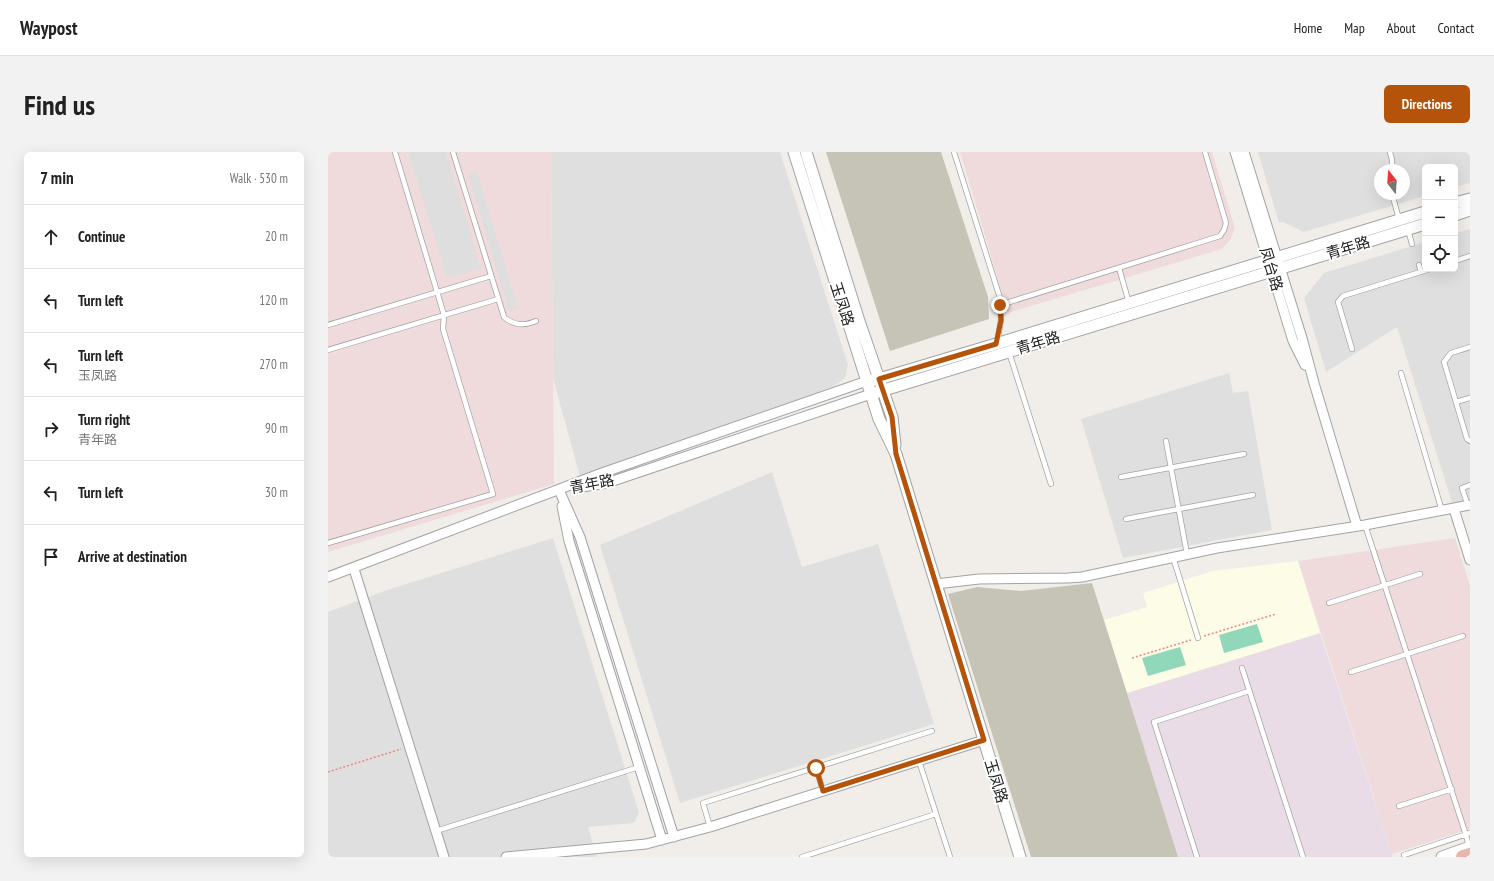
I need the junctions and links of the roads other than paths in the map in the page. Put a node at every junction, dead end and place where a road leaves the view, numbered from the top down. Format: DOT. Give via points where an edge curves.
graph roads {
  1 [pos="395,152"];
  2 [pos="453,152"];
  3 [pos="794,152"];
  4 [pos="806,152"];
  5 [pos="954,152"];
  6 [pos="1205,152"];
  7 [pos="1235,152"];
  8 [pos="1244,152"];
  9 [pos="1390,152"];
  10 [pos="1392,164"];
  11 [pos="1470,199"];
  12 [pos="1394,200"];
  13 [pos="1458,202"];
  14 [pos="1470,210"];
  15 [pos="1422,213"];
  16 [pos="1458,214"];
  17 [pos="1400,220"];
  18 [pos="1422,225"];
  19 [pos="1408,229"];
  20 [pos="1412,244"];
  21 [pos="1470,256"];
  22 [pos="1458,260"];
  23 [pos="1274,264"];
  24 [pos="1419,265"];
  25 [pos="1118,268"];
  26 [pos="1421,272"];
  27 [pos="491,276"];
  28 [pos="437,292"];
  29 [pos="498,299"];
  30 [pos="1129,303"];
  31 [pos="1000,305"];
  32 [pos="444,315"];
  33 [pos="536,321"];
  34 [pos="328,325"];
  35 [pos="996,344"];
  36 [pos="1470,347"];
  37 [pos="1352,349"];
  38 [pos="328,350"];
  39 [pos="1009,352"];
  40 [pos="1401,373"];
  41 [pos="879,379"];
  42 [pos="867,380"];
  43 [pos="884,391"];
  44 [pos="871,394"];
  45 [pos="1470,398"];
  46 [pos="1456,402"];
  47 [pos="1166,441"];
  48 [pos="1470,441"];
  49 [pos="896,454"];
  50 [pos="1244,454"];
  51 [pos="1171,468"];
  52 [pos="1121,478"];
  53 [pos="1050,484"];
  54 [pos="1470,485"];
  55 [pos="559,490"];
  56 [pos="1253,495"];
  57 [pos="1469,505"];
  58 [pos="1179,509"];
  59 [pos="1454,509"];
  60 [pos="1442,511"];
  61 [pos="1126,519"];
  62 [pos="1361,525"];
  63 [pos="328,544"];
  64 [pos="1187,554"];
  65 [pos="1173,557"];
  66 [pos="1470,560"];
  67 [pos="354,568"];
  68 [pos="1420,574"];
  69 [pos="328,577"];
  70 [pos="936,584"];
  71 [pos="1385,585"];
  72 [pos="1329,603"];
  73 [pos="1463,636"];
  74 [pos="1198,638"];
  75 [pos="1408,654"];
  76 [pos="1242,668"];
  77 [pos="1352,672"];
  78 [pos="1249,691"];
  79 [pos="932,731"];
  80 [pos="984,740"];
  81 [pos="919,761"];
  82 [pos="639,767"];
  83 [pos="816,768"];
  84 [pos="1452,789"];
  85 [pos="823,791"];
  86 [pos="1399,806"];
  87 [pos="936,814"];
  88 [pos="710,827"];
  89 [pos="436,831"];
  90 [pos="1468,834"];
  91 [pos="674,837"];
  92 [pos="662,840"];
  93 [pos="1468,852"];
  94 [pos="1404,855"];
  95 [pos="444,857"];
  96 [pos="506,857"];
  97 [pos="802,857"];
  98 [pos="950,857"];
  99 [pos="1020,857"];
  100 [pos="1197,857"];
  101 [pos="1303,857"];
  102 [pos="1442,857"];
  1 -- 28 [label="lane"];
  2 -- 27 [label="lane"];
  3 -- 42 [label="street, 玉凤路"];
  4 -- 41 [label="street, 玉凤路"];
  5 -- 31 [label="lane" via="1000,298"];
  6 -- 25 [label="lane" via="1226,223 1220,236"];
  7 -- 23 [label="street, 凤台路"];
  8 -- 23 [label="street, 凤台路"];
  9 -- 10 [label="lane"];
  11 -- 13 [label="street"];
  12 -- 17 [label="lane"];
  14 -- 16 [label="street"];
  15 -- 17 [label="street, 青年路"];
  17 -- 23 [label="street, 青年路"];
  18 -- 19 [label="street, 青年路"];
  19 -- 20 [label="lane"];
  19 -- 23 [label="street, 青年路"];
  21 -- 22 [label="lane"];
  23 -- 30 [label="street, 青年路"];
  23 -- 39 [label="street, 青年路"];
  23 -- 62 [label="street, 凤台路" via="1293,341 1314,383"];
  24 -- 26 [label="lane"];
  25 -- 30 [label="lane"];
  25 -- 31 [label="lane"];
  26 -- 37 [label="lane" via="1343,296 1338,302"];
  27 -- 28 [label="lane"];
  27 -- 29 [label="lane"];
  28 -- 32 [label="lane"];
  28 -- 34 [label="lane"];
  29 -- 32 [label="lane"];
  29 -- 33 [label="lane" via="508,321 522,325"];
  30 -- 35 [label="street, 青年路"];
  31 -- 35 [label="lane" via="1001,320"];
  32 -- 38 [label="lane"];
  32 -- 63 [label="lane" via="443,329 493,494"];
  35 -- 41 [label="street, 青年路"];
  36 -- 46 [label="lane" via="1451,353 1444,362"];
  39 -- 43 [label="street, 青年路"];
  39 -- 53 [label="lane"];
  40 -- 60 [label="lane"];
  41 -- 42 [label="street, 青年路"];
  41 -- 43 [label="street, 玉凤路"];
  42 -- 44 [label="street, 玉凤路"];
  42 -- 55 [label="street, 青年路"];
  43 -- 44 [label="street, 青年路"];
  43 -- 49 [label="street, 玉凤路" via="892,417"];
  44 -- 49 [label="street, 玉凤路" via="879,419"];
  44 -- 55 [label="street, 青年路" via="606,483"];
  45 -- 46 [label="lane"];
  46 -- 48 [label="lane" via="1467,439"];
  47 -- 51 [label="lane"];
  49 -- 70 [label="street, 玉凤路"];
  50 -- 51 [label="lane"];
  51 -- 52 [label="lane"];
  51 -- 58 [label="lane"];
  54 -- 57 [label="lane" via="1462,488"];
  55 -- 67 [label="street"];
  55 -- 82 [label="street" via="569,540"];
  55 -- 91 [label="street" via="580,537"];
  56 -- 58 [label="lane"];
  57 -- 59 [label="street"];
  58 -- 61 [label="lane"];
  58 -- 64 [label="lane"];
  59 -- 60 [label="street"];
  59 -- 66 [label="street"];
  60 -- 62 [label="street"];
  62 -- 64 [label="street"];
  62 -- 71 [label="lane"];
  64 -- 65 [label="street"];
  65 -- 70 [label="street" via="1082,577 979,579"];
  65 -- 74 [label="lane"];
  67 -- 69 [label="street"];
  67 -- 89 [label="street"];
  68 -- 71 [label="lane"];
  70 -- 80 [label="street, 玉凤路"];
  71 -- 72 [label="lane"];
  71 -- 75 [label="lane"];
  73 -- 75 [label="lane"];
  75 -- 77 [label="lane"];
  75 -- 84 [label="lane"];
  76 -- 78 [label="lane"];
  78 -- 100 [label="lane" via="1154,722"];
  78 -- 101 [label="lane"];
  79 -- 83 [label="lane"];
  80 -- 81 [label="street"];
  80 -- 99 [label="street, 玉凤路"];
  81 -- 85 [label="street"];
  81 -- 87 [label="lane"];
  82 -- 89 [label="lane"];
  82 -- 92 [label="street"];
  83 -- 85 [label="lane"];
  83 -- 88 [label="lane" via="702,803"];
  84 -- 86 [label="lane"];
  84 -- 90 [label="lane"];
  85 -- 88 [label="street"];
  87 -- 97 [label="lane"];
  87 -- 98 [label="lane"];
  88 -- 91 [label="street"];
  89 -- 95 [label="street"];
  90 -- 93 [label="lane"];
  90 -- 94 [label="lane"];
  91 -- 92 [label="street"];
  92 -- 96 [label="street" via="646,844"];
  93 -- 102 [label="street"];
}
